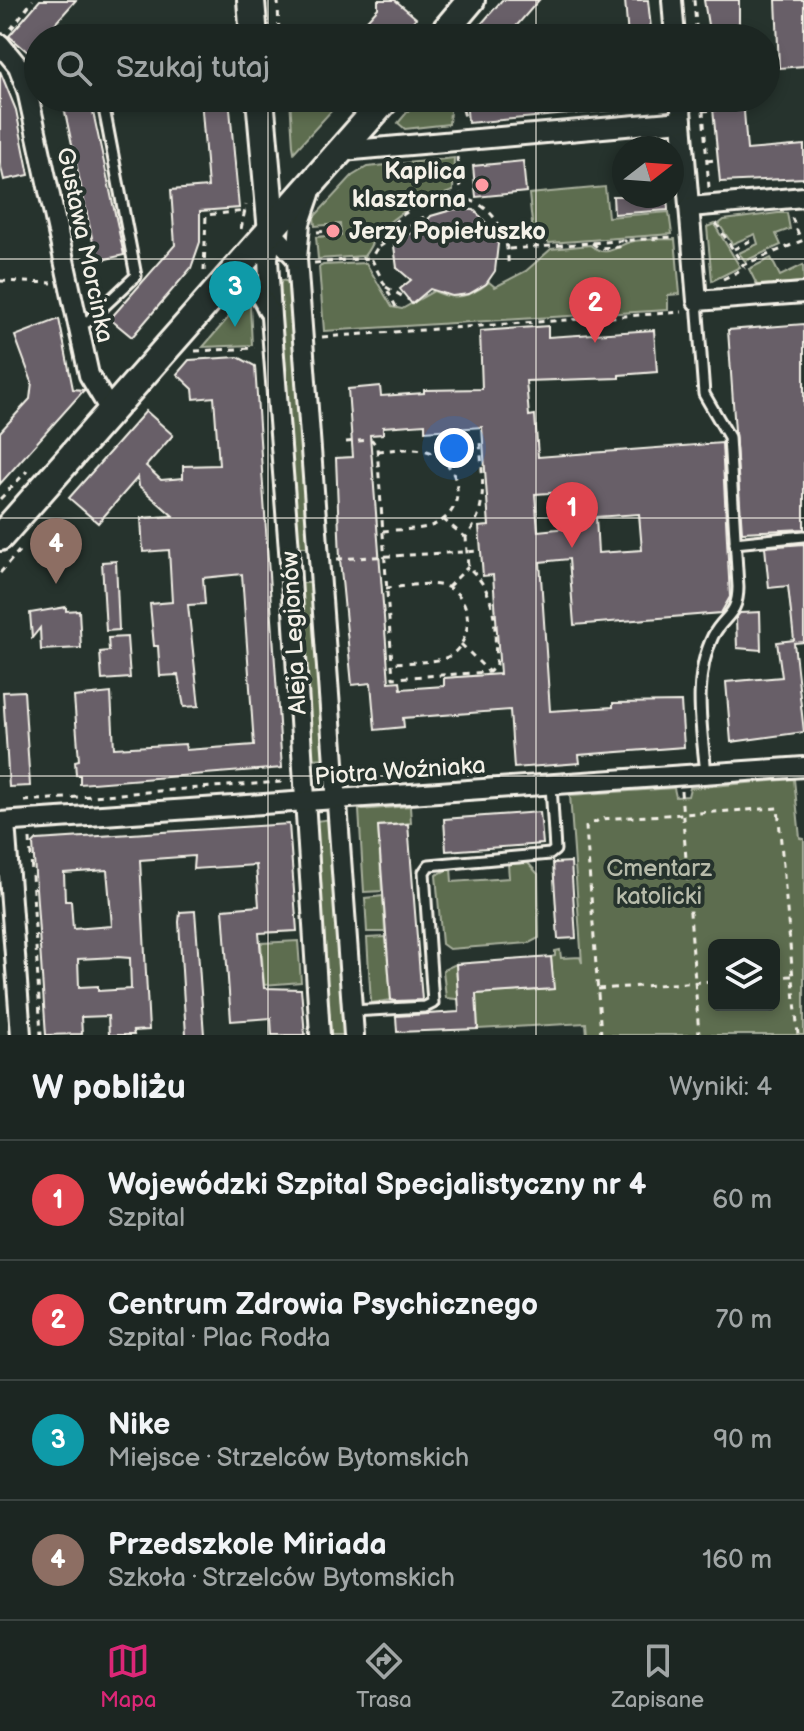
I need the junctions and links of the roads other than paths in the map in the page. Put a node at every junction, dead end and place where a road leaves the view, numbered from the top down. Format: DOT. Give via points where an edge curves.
graph roads {
  1 [pos="251,0"];
  2 [pos="471,0"];
  3 [pos="672,0"];
  4 [pos="253,24"];
  5 [pos="451,24"];
  6 [pos="674,24"];
  7 [pos="3,39"];
  8 [pos="24,64"];
  9 [pos="18,66"];
  10 [pos="24,82"];
  11 [pos="32,112"];
  12 [pos="105,112"];
  13 [pos="261,112"];
  14 [pos="375,112"];
  15 [pos="681,112"];
  16 [pos="682,121"];
  17 [pos="342,151"];
  18 [pos="267,174"];
  19 [pos="318,180"];
  20 [pos="804,197"];
  21 [pos="690,207"];
  22 [pos="272,232"];
  23 [pos="306,261"];
  24 [pos="216,277"];
  25 [pos="804,293"];
  26 [pos="697,306"];
  27 [pos="271,317"];
  28 [pos="78,324"];
  29 [pos="111,412"];
  30 [pos="804,536"];
  31 [pos="0,537"];
  32 [pos="735,543"];
  33 [pos="320,561"];
  34 [pos="290,563"];
  35 [pos="804,767"];
  36 [pos="706,774"];
  37 [pos="551,785"];
  38 [pos="338,800"];
  39 [pos="303,801"];
  40 [pos="2,822"];
  41 [pos="352,1011"];
  42 [pos="21,1035"];
  43 [pos="320,1035"];
  44 [pos="354,1035"];
  1 -- 4 [label="main road"];
  2 -- 5 [label="main road"];
  3 -- 6 [label="street"];
  7 -- 9 [label="street, Gustawa Morcinka"];
  8 -- 9 [label="lane"];
  9 -- 10 [label="street, Gustawa Morcinka"];
  11 -- 28 [label="street, Gustawa Morcinka"];
  12 -- 28 [label="lane" via="136,276 87,322"];
  13 -- 18 [label="main road, Aleja Legionów"];
  14 -- 17 [label="main road"];
  15 -- 16 [label="street"];
  16 -- 17 [label="street" via="461,134"];
  16 -- 21 [label="street"];
  17 -- 19 [label="main road"];
  18 -- 19 [label="main road" via="289,193"];
  18 -- 22 [label="main road, Aleja Legionów"];
  19 -- 22 [label="main road"];
  19 -- 23 [label="street, Aleja Legionów" via="304,206"];
  20 -- 21 [label="street"];
  21 -- 26 [label="street"];
  22 -- 23 [label="street"];
  22 -- 24 [label="main road"];
  22 -- 27 [label="street, Aleja Legionów"];
  23 -- 33 [label="street, Aleja Legionów"];
  24 -- 27 [label="street" via="255,288"];
  24 -- 29 [label="main road"];
  25 -- 26 [label="street"];
  26 -- 32 [label="lane" via="704,394 729,437"];
  27 -- 34 [label="street, Aleja Legionów"];
  28 -- 29 [label="street, Gustawa Morcinka" via="89,375"];
  29 -- 31 [label="main road"];
  30 -- 32 [label="lane"];
  32 -- 36 [label="lane" via="738,604 713,635 700,679"];
  33 -- 34 [label="street"];
  33 -- 38 [label="street, Aleja Legionów"];
  34 -- 39 [label="street, Aleja Legionów"];
  35 -- 36 [label="street, Piotra Woźniaka"];
  36 -- 37 [label="street, Piotra Woźniaka"];
  37 -- 38 [label="street, Piotra Woźniaka"];
  37 -- 41 [label="lane" via="555,850 550,854 429,865 424,872 433,1003"];
  38 -- 39 [label="street, Piotra Woźniaka"];
  38 -- 41 [label="street, Aleja Legionów"];
  39 -- 40 [label="street, Piotra Woźniaka"];
  39 -- 43 [label="street, Aleja Legionów"];
  40 -- 42 [label="street"];
  41 -- 44 [label="street, Aleja Legionów"];
}
